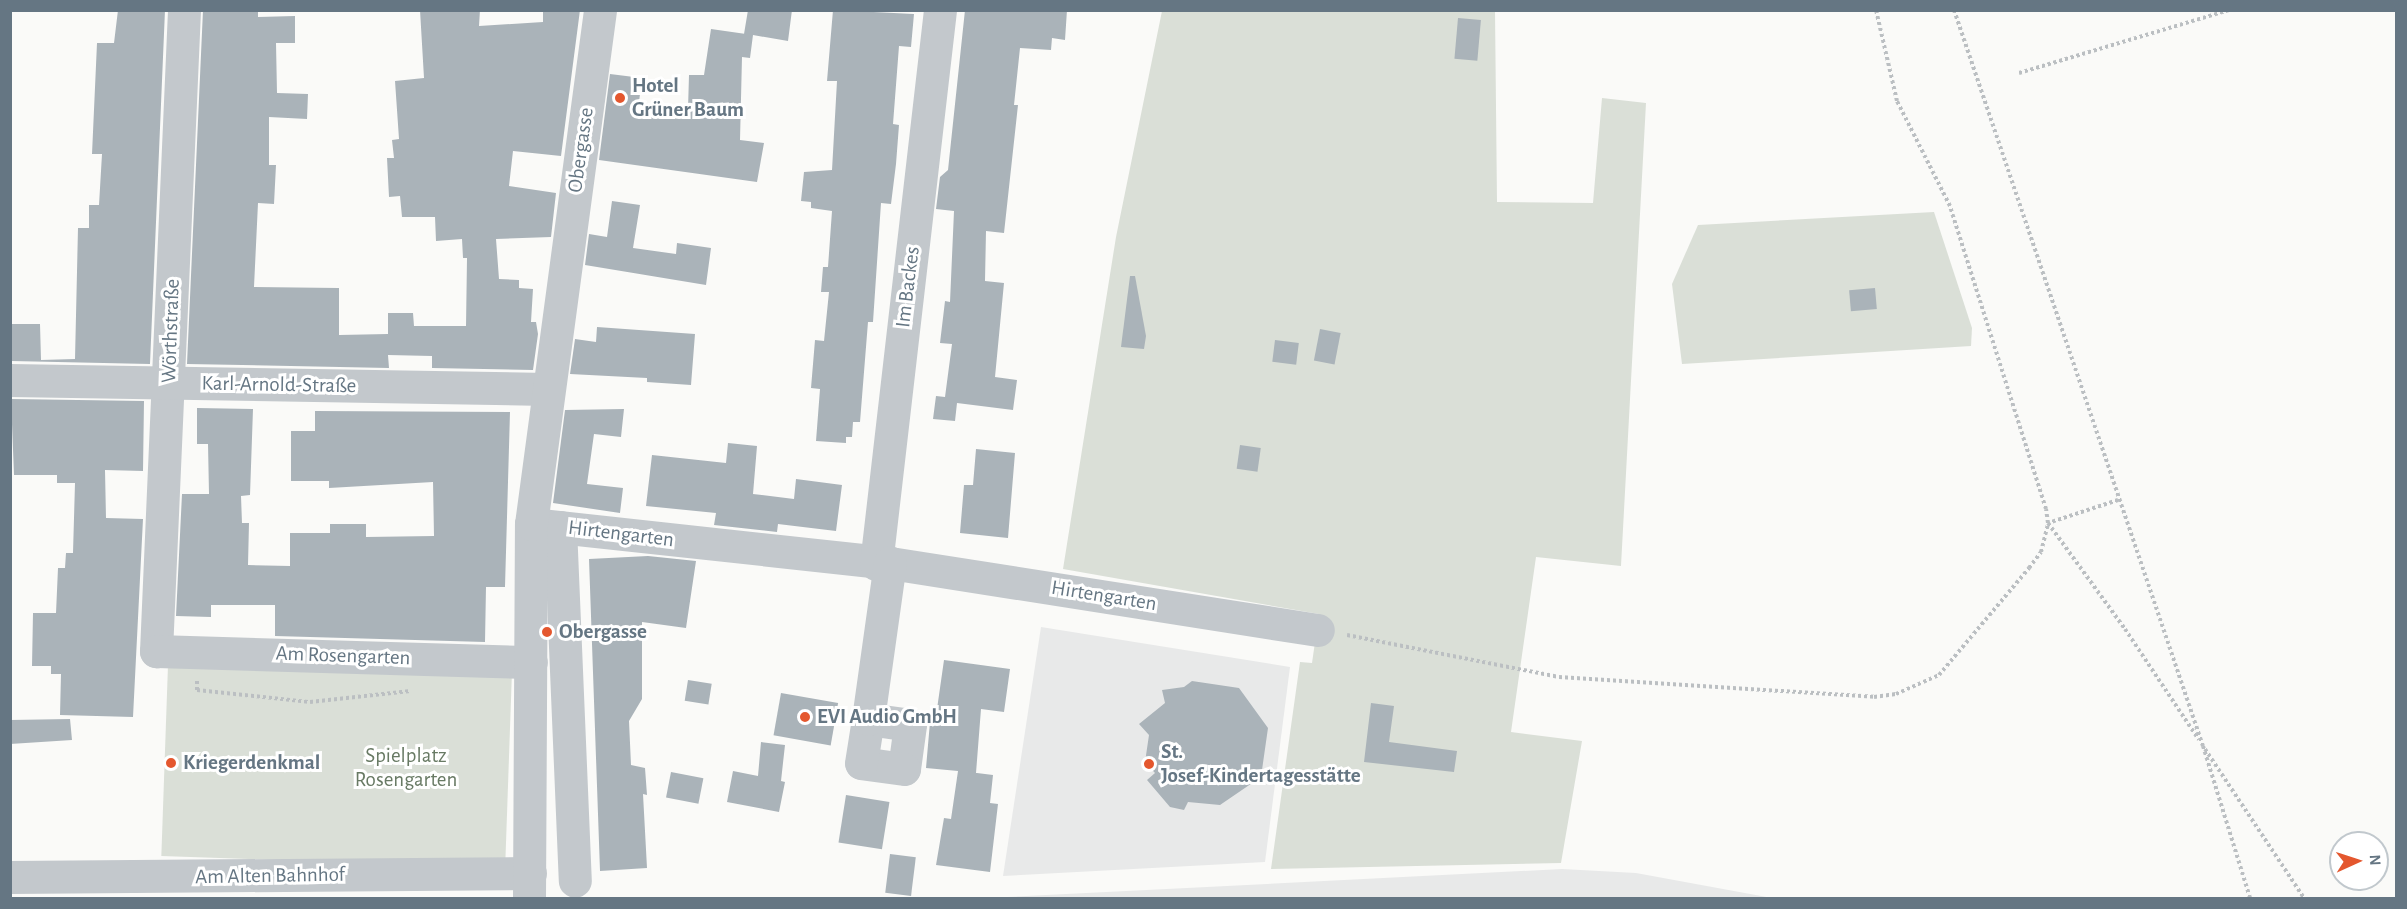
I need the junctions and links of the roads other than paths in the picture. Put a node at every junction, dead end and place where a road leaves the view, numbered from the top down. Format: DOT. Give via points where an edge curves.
graph roads {
  1 [pos="184,10"];
  2 [pos="600,10"];
  3 [pos="940,10"];
  4 [pos="10,380"];
  5 [pos="169,383"];
  6 [pos="547,389"];
  7 [pos="545,526"];
  8 [pos="883,563"];
  9 [pos="1318,630"];
  10 [pos="156,651"];
  11 [pos="531,662"];
  12 [pos="868,719"];
  13 [pos="10,877"];
  14 [pos="576,881"];
  15 [pos="530,886"];
  1 -- 5 [label="street, Wörthstraße"];
  2 -- 6 [label="street, Obergasse"];
  3 -- 8 [label="street, Im Backes"];
  4 -- 5 [label="street, Karl-Arnold-Straße"];
  5 -- 6 [label="street, Karl-Arnold-Straße"];
  5 -- 10 [label="street, Wörthstraße"];
  6 -- 7 [label="street, Obergasse"];
  7 -- 8 [label="street, Hirtengarten"];
  7 -- 11 [label="street, Obergasse"];
  7 -- 14 [label="street, Obergasse"];
  8 -- 9 [label="street, Hirtengarten"];
  8 -- 12 [label="street"];
  10 -- 11 [label="street, Am Rosengarten"];
  11 -- 15 [label="street, Obergasse"];
  13 -- 15 [label="street, Am Alten Bahnhof"];
}
